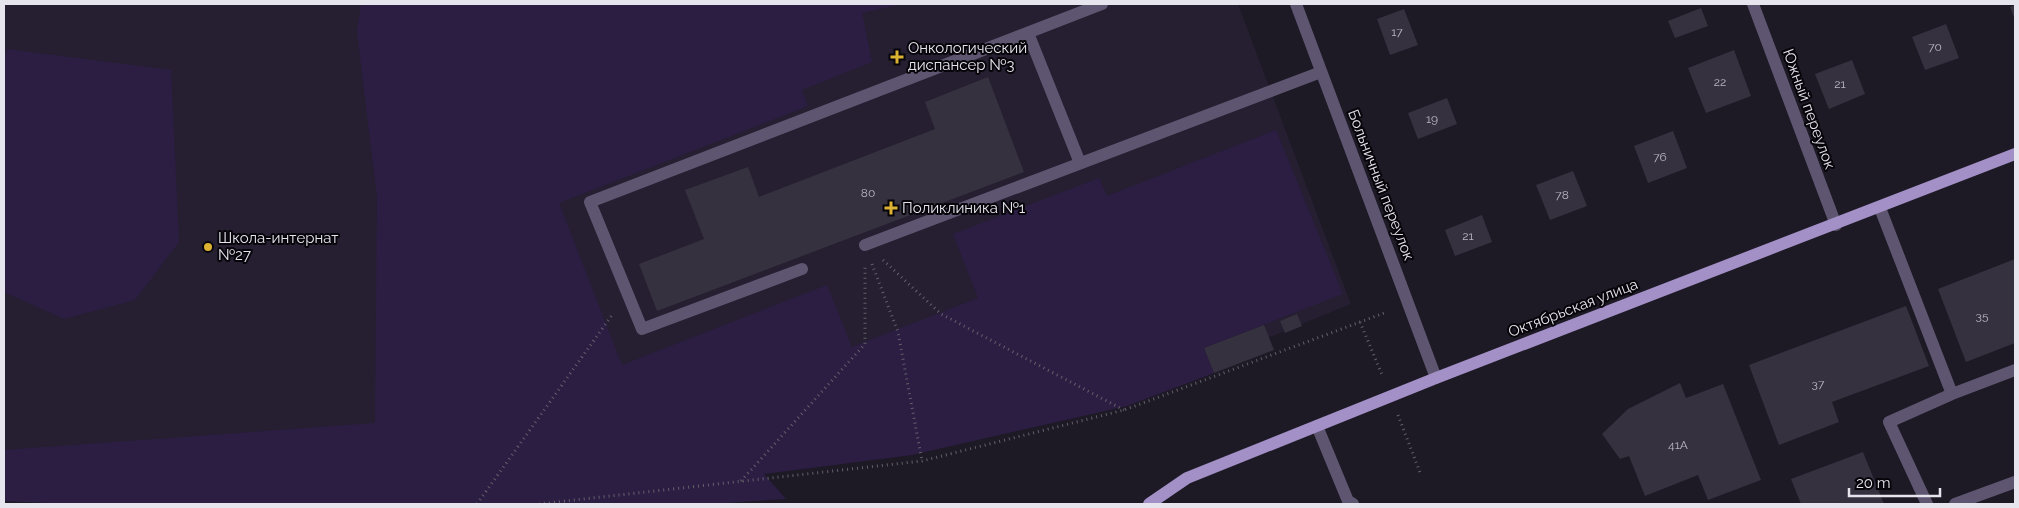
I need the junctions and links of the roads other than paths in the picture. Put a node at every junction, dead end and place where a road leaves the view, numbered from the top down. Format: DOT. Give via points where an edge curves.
graph roads {
  1 [pos="1102,4"];
  2 [pos="1296,4"];
  3 [pos="1753,4"];
  4 [pos="1028,33"];
  5 [pos="1321,72"];
  6 [pos="2015,154"];
  7 [pos="1080,164"];
  8 [pos="1880,208"];
  9 [pos="1836,225"];
  10 [pos="866,245"];
  11 [pos="802,269"];
  12 [pos="2015,370"];
  13 [pos="1436,378"];
  14 [pos="1952,394"];
  15 [pos="1317,426"];
  16 [pos="2015,482"];
  17 [pos="1149,504"];
  18 [pos="1353,504"];
  19 [pos="1927,504"];
  20 [pos="1955,504"];
  1 -- 4 [label="street"];
  2 -- 5 [label="street, Больничный переулок"];
  3 -- 9 [label="street, Южный переулок"];
  4 -- 7 [label="street"];
  4 -- 11 [label="street" via="590,202 642,329"];
  5 -- 7 [label="street"];
  5 -- 13 [label="street, Больничный переулок"];
  6 -- 8 [label="main road, Октябрьская улица"];
  7 -- 10 [label="street"];
  8 -- 9 [label="main road, Октябрьская улица"];
  8 -- 14 [label="street"];
  9 -- 13 [label="main road, Октябрьская улица"];
  12 -- 14 [label="street"];
  13 -- 15 [label="main road, Октябрьская улица"];
  14 -- 19 [label="street" via="1889,422"];
  15 -- 17 [label="main road, Октябрьская улица" via="1187,478"];
  15 -- 18 [label="street" via="1348,501"];
  16 -- 20 [label="street"];
}
